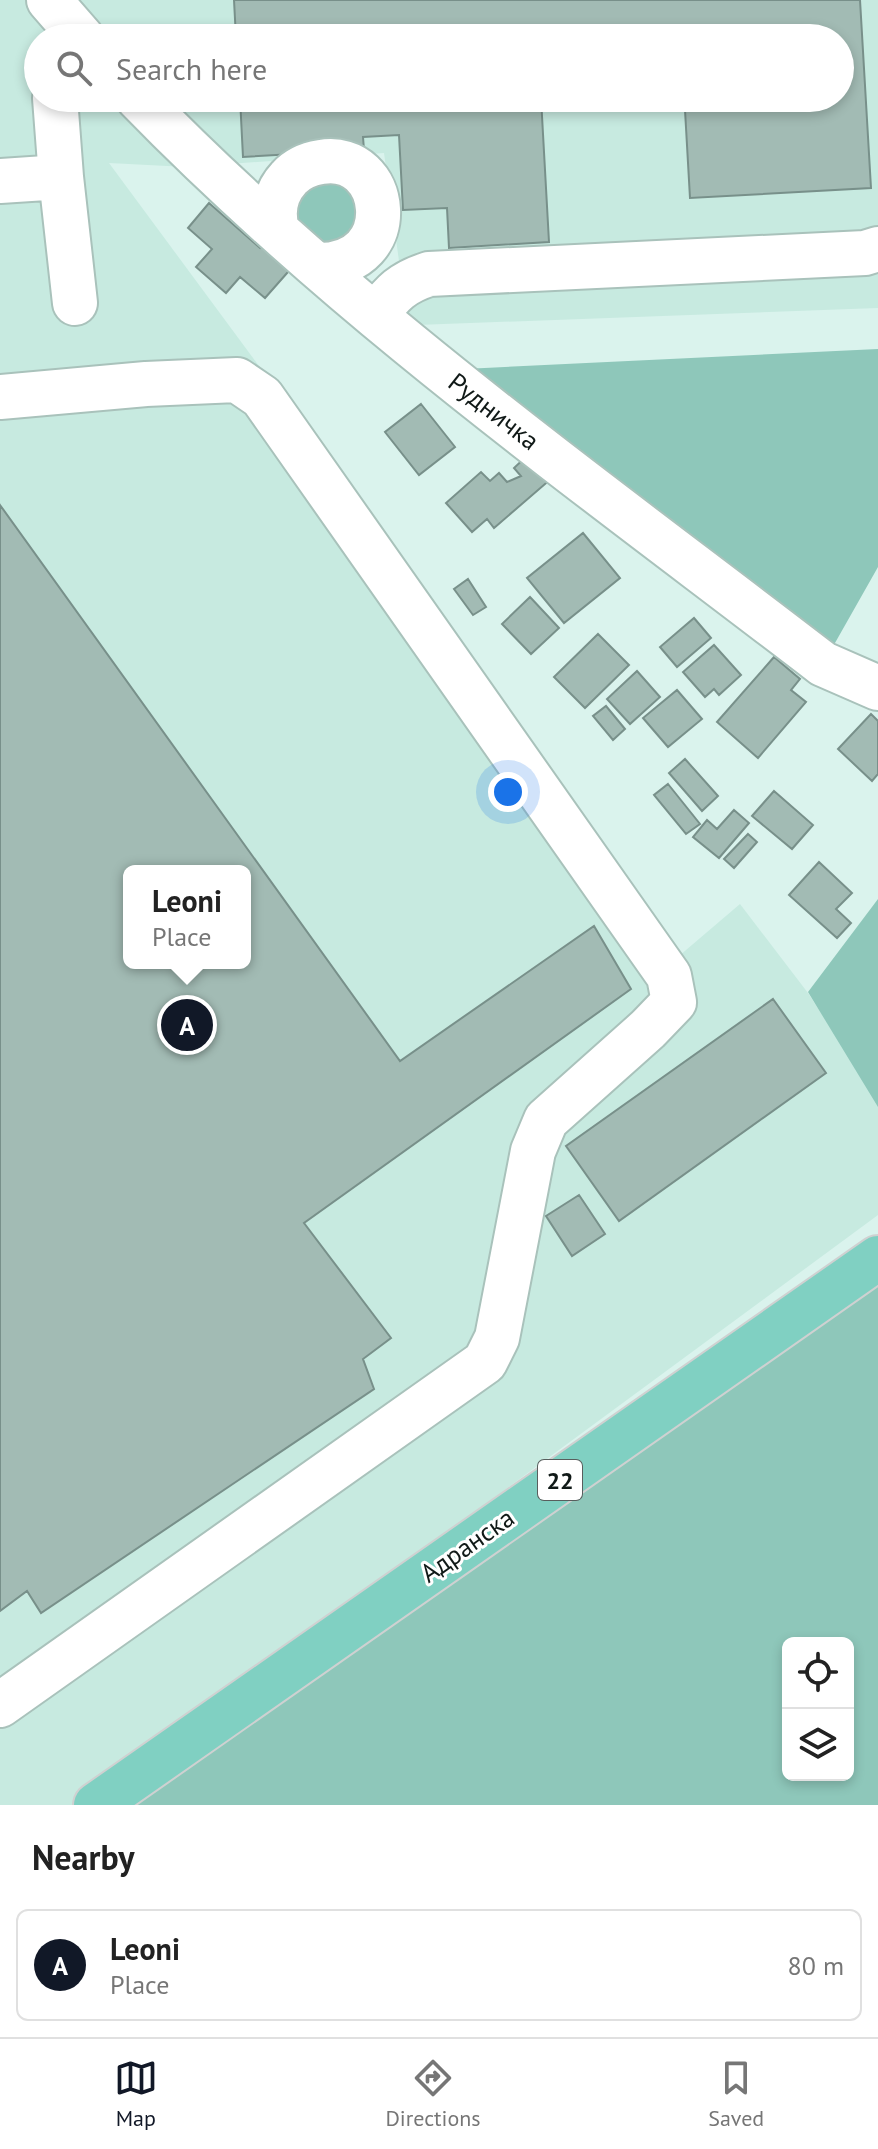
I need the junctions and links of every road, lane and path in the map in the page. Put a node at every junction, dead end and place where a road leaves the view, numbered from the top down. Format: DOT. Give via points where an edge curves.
graph roads {
  1 [pos="50,0"];
  2 [pos="61,0"];
  3 [pos="70,24"];
  4 [pos="56,112"];
  5 [pos="152,112"];
  6 [pos="61,177"];
  7 [pos="0,181"];
  8 [pos="282,186"];
  9 [pos="238,195"];
  10 [pos="277,230"];
  11 [pos="878,249"];
  12 [pos="364,251"];
  13 [pos="318,265"];
  14 [pos="75,303"];
  15 [pos="369,308"];
  16 [pos="0,397"];
  17 [pos="878,688"];
  18 [pos="878,1258"];
  19 [pos="0,1705"];
  20 [pos="96,1805"];
  1 -- 2 [label="street"];
  1 -- 3 [label="street"];
  4 -- 6 [label="street"];
  5 -- 9 [label="street, Рудничка"];
  6 -- 7 [label="street"];
  6 -- 14 [label="street"];
  8 -- 9 [label="street" via="254,197"];
  8 -- 10 [label="street" via="274,218"];
  8 -- 12 [label="street" via="308,164 343,163 359,172 378,202 379,219"];
  9 -- 10 [label="street, Рудничка"];
  10 -- 13 [label="street, Рудничка"];
  11 -- 15 [label="street" via="429,274 409,280"];
  12 -- 13 [label="street" via="334,265"];
  12 -- 15 [label="street" via="355,266 354,283"];
  13 -- 15 [label="street, Рудничка"];
  15 -- 17 [label="street, Рудничка" via="440,369 823,664"];
  16 -- 19 [label="street" via="237,380 262,397 669,976 674,1002 546,1120 533,1151 497,1338 485,1362"];
  18 -- 20 [label="main road, Адранска / 22"];
}
